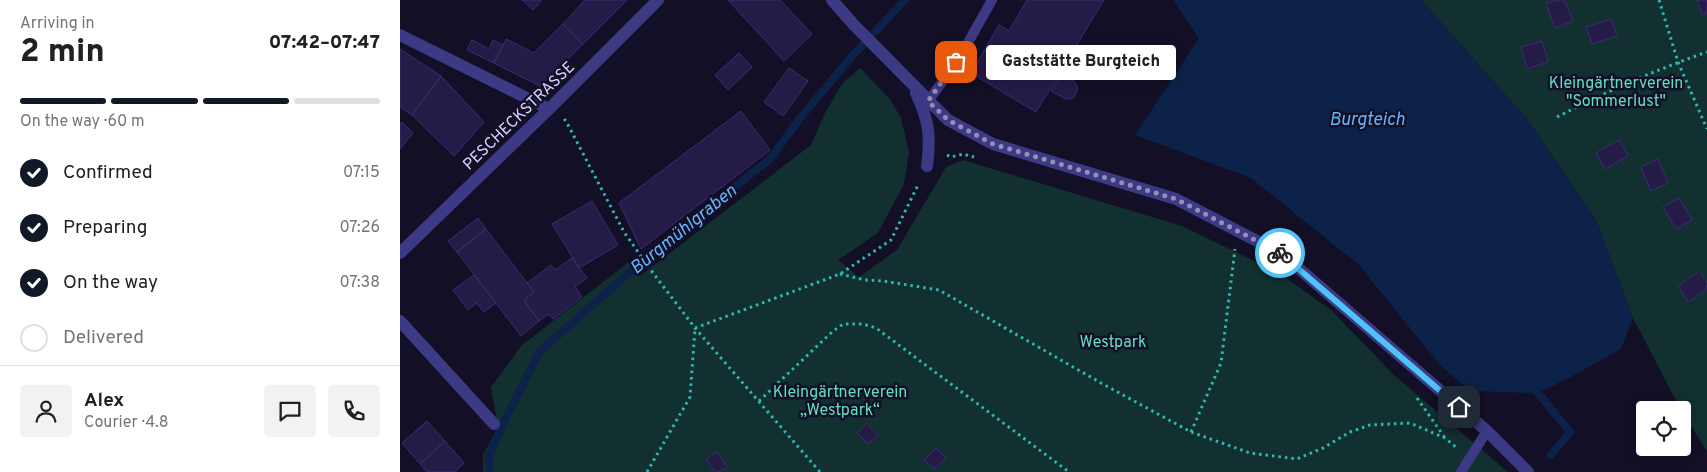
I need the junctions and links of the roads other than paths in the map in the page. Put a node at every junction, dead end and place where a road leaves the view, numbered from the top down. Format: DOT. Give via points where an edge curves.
graph roads {
  1 [pos="658,0"];
  2 [pos="832,0"];
  3 [pos="992,0"];
  4 [pos="400,36"];
  5 [pos="911,84"];
  6 [pos="928,101"];
  7 [pos="549,109"];
  8 [pos="928,166"];
  9 [pos="400,253"];
  10 [pos="400,321"];
  11 [pos="494,424"];
  12 [pos="1487,431"];
  13 [pos="1461,472"];
  14 [pos="1528,472"];
  1 -- 7 [label="street, PESCHECKSTRASSE"];
  2 -- 5 [label="street"];
  3 -- 6 [label="lane" via="956,62"];
  4 -- 7 [label="street"];
  5 -- 6 [label="street"];
  5 -- 8 [label="street" via="928,122"];
  6 -- 12 [label="street" via="948,120 993,144 1176,199 1282,254"];
  7 -- 9 [label="street, PESCHECKSTRASSE"];
  10 -- 11 [label="street"];
  12 -- 13 [label="lane"];
  12 -- 14 [label="street"];
}
